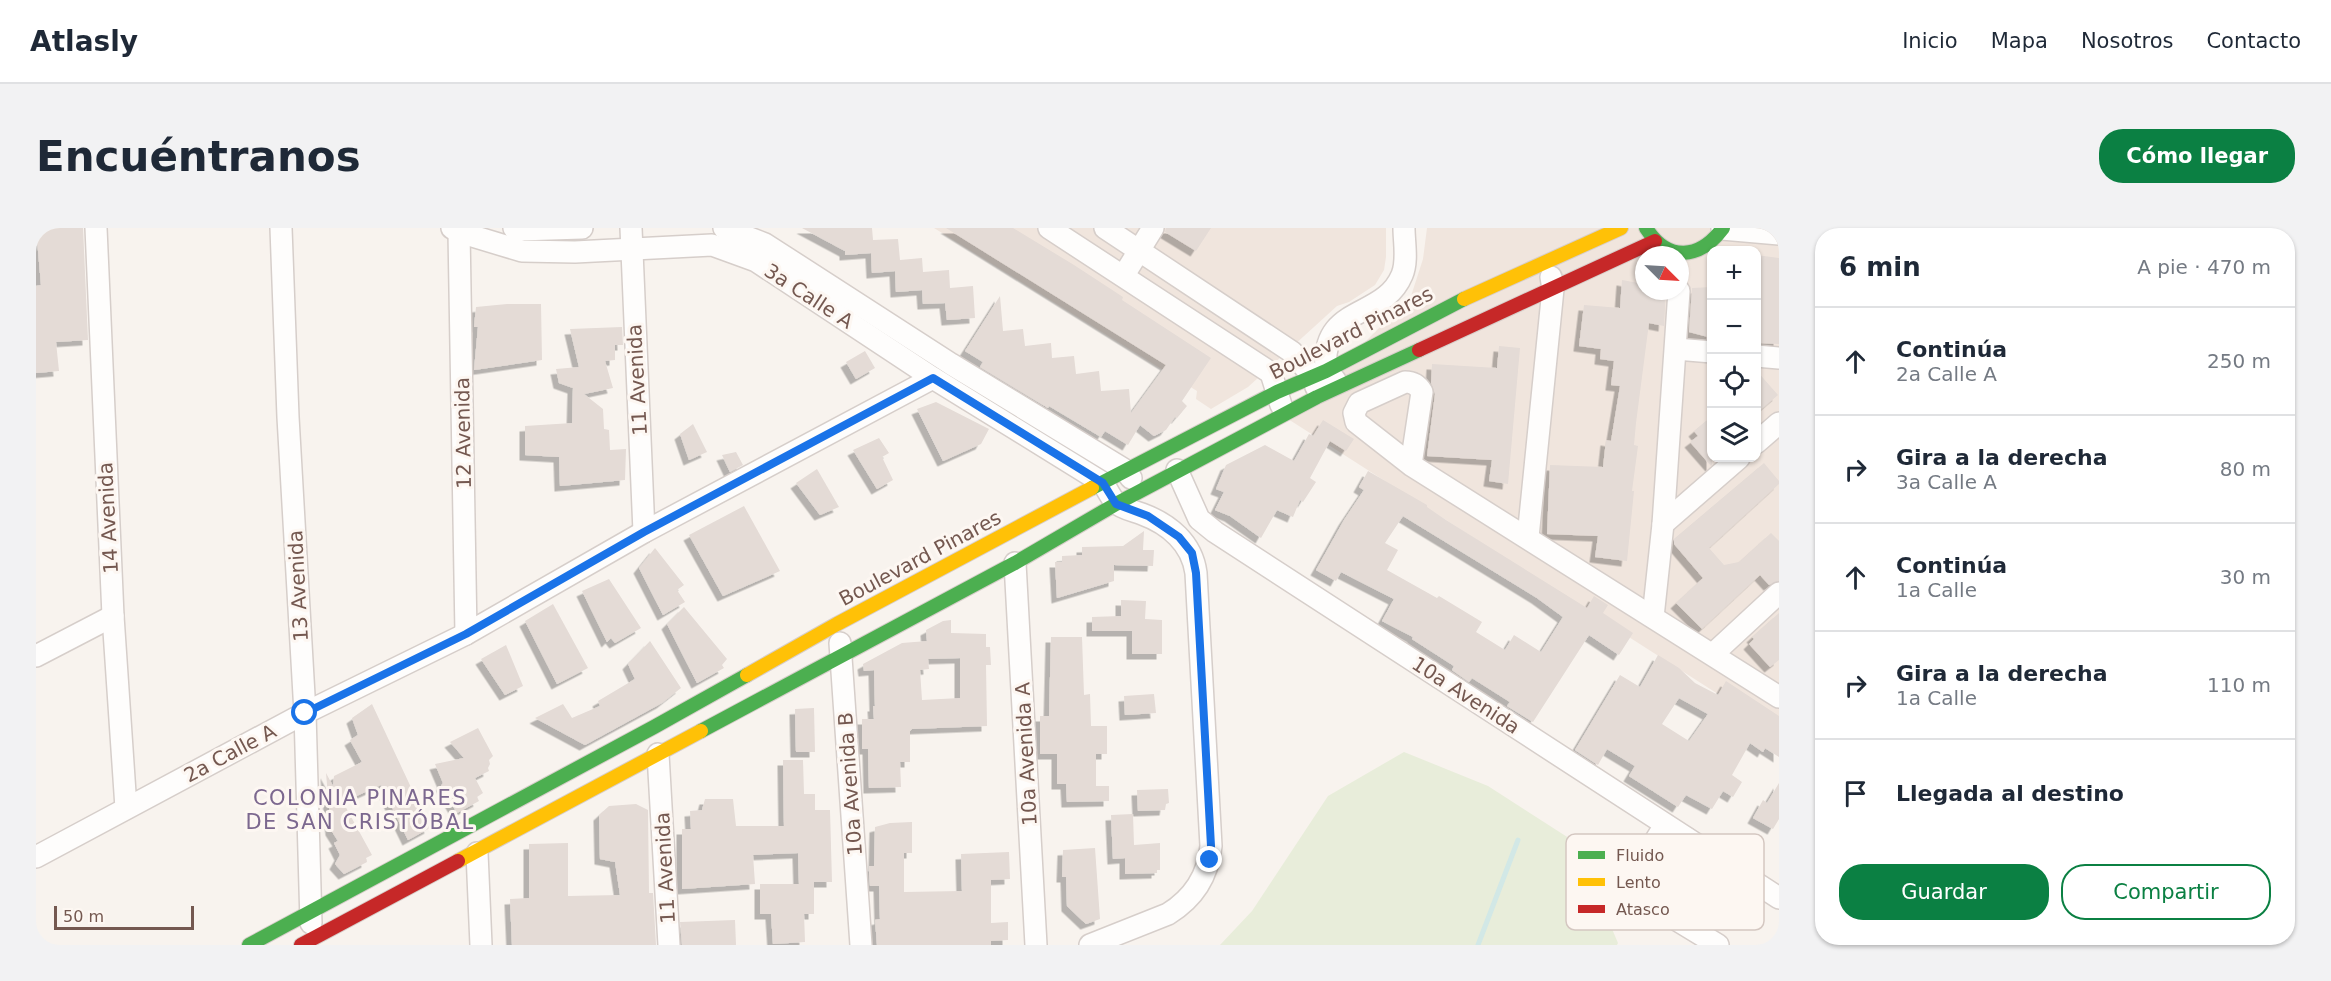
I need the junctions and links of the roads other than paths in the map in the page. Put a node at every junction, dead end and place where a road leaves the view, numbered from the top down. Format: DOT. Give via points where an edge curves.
graph roads {
  1 [pos="96,228"];
  2 [pos="281,228"];
  3 [pos="514,228"];
  4 [pos="582,228"];
  5 [pos="631,228"];
  6 [pos="724,228"];
  7 [pos="1049,228"];
  8 [pos="1105,228"];
  9 [pos="1153,228"];
  10 [pos="1404,228"];
  11 [pos="1646,228"];
  12 [pos="1610,229"];
  13 [pos="1722,229"];
  14 [pos="456,230"];
  15 [pos="1779,234"];
  16 [pos="1654,241"];
  17 [pos="1661,246"];
  18 [pos="631,249"];
  19 [pos="1140,249"];
  20 [pos="1689,257"];
  21 [pos="1548,262"];
  22 [pos="1124,275"];
  23 [pos="1553,289"];
  24 [pos="1679,300"];
  25 [pos="1676,349"];
  26 [pos="1707,352"];
  27 [pos="1761,356"];
  28 [pos="1779,358"];
  29 [pos="933,378"];
  30 [pos="1324,382"];
  31 [pos="1277,392"];
  32 [pos="1283,415"];
  33 [pos="1779,423"];
  34 [pos="1761,439"];
  35 [pos="1734,462"];
  36 [pos="1411,465"];
  37 [pos="1125,470"];
  38 [pos="1178,470"];
  39 [pos="1103,483"];
  40 [pos="1142,491"];
  41 [pos="1116,504"];
  42 [pos="1148,516"];
  43 [pos="1662,524"];
  44 [pos="644,532"];
  45 [pos="1528,537"];
  46 [pos="1015,563"];
  47 [pos="1779,593"];
  48 [pos="113,616"];
  49 [pos="1653,617"];
  50 [pos="837,624"];
  51 [pos="466,634"];
  52 [pos="1713,654"];
  53 [pos="36,656"];
  54 [pos="842,656"];
  55 [pos="1779,697"];
  56 [pos="305,713"];
  57 [pos="658,754"];
  58 [pos="126,808"];
  59 [pos="1665,825"];
  60 [pos="1659,834"];
  61 [pos="1680,834"];
  62 [pos="477,853"];
  63 [pos="36,857"];
  64 [pos="1764,888"];
  65 [pos="1779,898"];
  66 [pos="311,912"];
  67 [pos="1684,936"];
  68 [pos="308,943"];
  69 [pos="249,945"];
  70 [pos="481,945"];
  71 [pos="669,945"];
  72 [pos="861,945"];
  73 [pos="1036,945"];
  74 [pos="1090,945"];
  75 [pos="1718,945"];
  1 -- 48 [label="street, 14 Avenida"];
  2 -- 56 [label="street, 13 Avenida"];
  3 -- 4 [label="street"];
  5 -- 18 [label="street, 11 Avenida"];
  6 -- 37 [label="street, 3a Calle A" via="765,244"];
  7 -- 22 [label="street"];
  8 -- 19 [label="street"];
  9 -- 19 [label="street"];
  10 -- 30 [label="street" via="1406,256 1402,275 1387,295 1339,325 1329,338"];
  11 -- 16 [label="street"];
  12 -- 21 [label="street, Boulevard Pinares"];
  13 -- 15 [label="street"];
  13 -- 20 [label="street" via="1706,248"];
  14 -- 18 [label="street, 3a Calle A" via="522,251"];
  14 -- 51 [label="street, 12 Avenida"];
  16 -- 17 [label="street"];
  16 -- 23 [label="street, Boulevard Pinares"];
  18 -- 29 [label="street, 3a Calle A" via="712,245 756,261"];
  18 -- 44 [label="street, 11 Avenida"];
  19 -- 22 [label="street"];
  19 -- 30 [label="street" via="1292,352"];
  21 -- 23 [label="street"];
  21 -- 30 [label="street, Boulevard Pinares" via="1452,304"];
  22 -- 31 [label="street" via="1271,373"];
  23 -- 30 [label="street, Boulevard Pinares"];
  23 -- 45 [label="street"];
  24 -- 25 [label="street"];
  25 -- 26 [label="street"];
  25 -- 43 [label="street"];
  27 -- 28 [label="street"];
  29 -- 39 [label="street, 3a Calle A"];
  29 -- 44 [label="street, 2a Calle A"];
  30 -- 31 [label="street, Boulevard Pinares"];
  30 -- 32 [label="street, Boulevard Pinares"];
  31 -- 32 [label="street"];
  31 -- 37 [label="street, Boulevard Pinares"];
  32 -- 38 [label="street, Boulevard Pinares"];
  33 -- 34 [label="street"];
  35 -- 43 [label="street"];
  36 -- 45 [label="street"];
  37 -- 39 [label="street, Boulevard Pinares"];
  37 -- 40 [label="street, 3a Calle A"];
  38 -- 40 [label="street, Boulevard Pinares"];
  38 -- 59 [label="street, 10a Avenida" via="1199,519 1215,532"];
  39 -- 41 [label="street, 3a Calle A"];
  39 -- 50 [label="street, Boulevard Pinares"];
  40 -- 41 [label="street, Boulevard Pinares"];
  40 -- 42 [label="street"];
  41 -- 42 [label="street"];
  41 -- 46 [label="street, Boulevard Pinares"];
  42 -- 74 [label="street" via="1179,537 1192,553 1194,563 1210,860 1199,886 1180,907"];
  43 -- 49 [label="street"];
  44 -- 51 [label="street, 2a Calle A"];
  45 -- 49 [label="street"];
  46 -- 54 [label="street, Boulevard Pinares"];
  46 -- 73 [label="street, 10a Avenida A"];
  47 -- 52 [label="street"];
  48 -- 53 [label="street"];
  48 -- 58 [label="street, 14 Avenida"];
  49 -- 52 [label="street"];
  50 -- 54 [label="street, 10a Avenida B"];
  50 -- 66 [label="street, Boulevard Pinares"];
  51 -- 56 [label="street, 2a Calle A"];
  52 -- 55 [label="street"];
  54 -- 57 [label="street, Boulevard Pinares"];
  54 -- 72 [label="street, 10a Avenida B"];
  56 -- 58 [label="street, 2a Calle A"];
  56 -- 66 [label="street, 13 Avenida"];
  57 -- 62 [label="street, Boulevard Pinares"];
  57 -- 71 [label="street, 11 Avenida"];
  58 -- 63 [label="street, 2a Calle A"];
  59 -- 60 [label="street"];
  59 -- 61 [label="street, 10a Avenida"];
  62 -- 68 [label="street, Boulevard Pinares"];
  62 -- 70 [label="street"];
  64 -- 65 [label="street, 10a Avenida"];
  66 -- 68 [label="street, 13 Avenida"];
  66 -- 69 [label="street, Boulevard Pinares"];
  67 -- 75 [label="street"];
}
